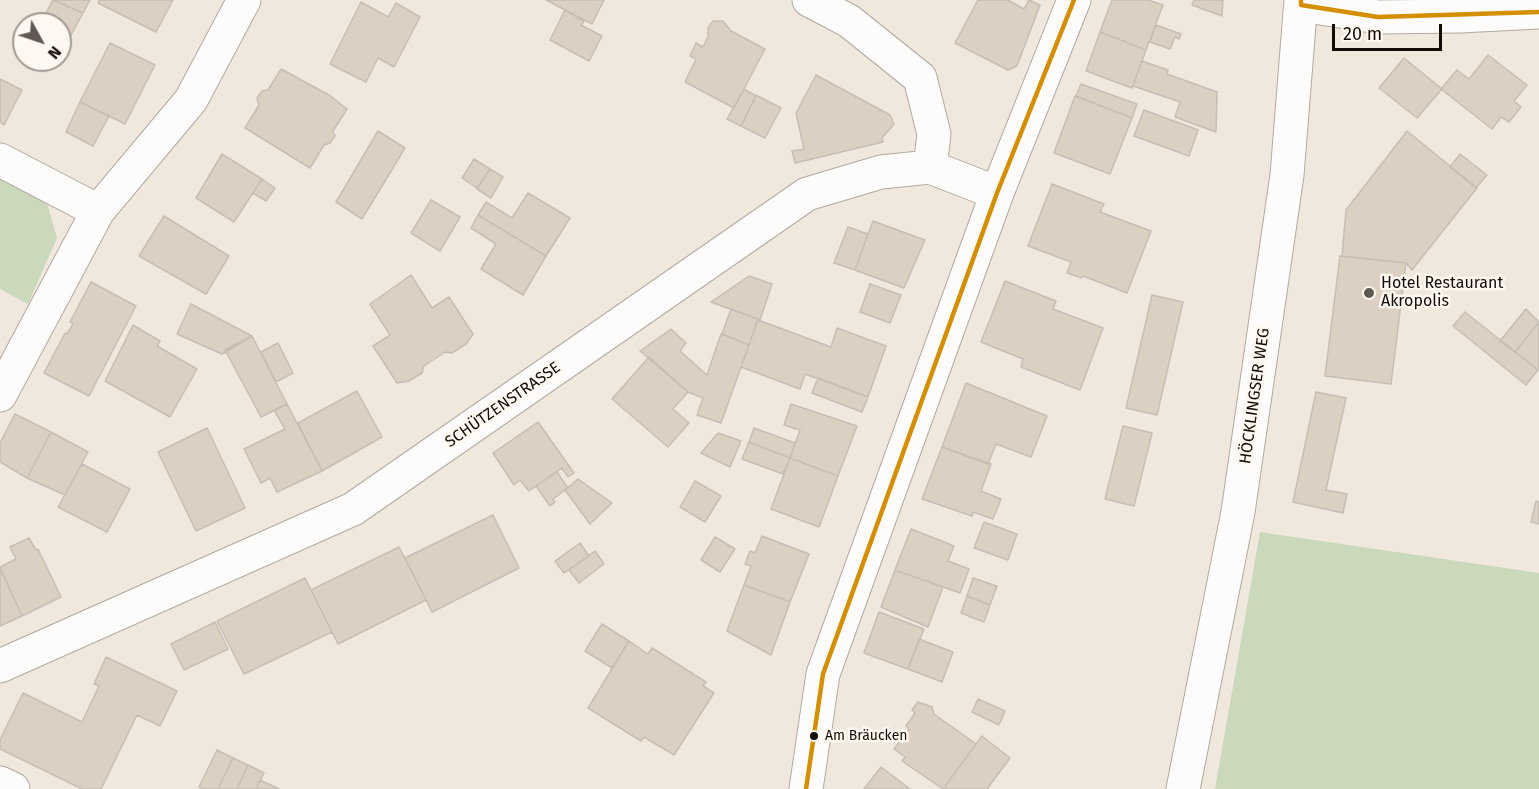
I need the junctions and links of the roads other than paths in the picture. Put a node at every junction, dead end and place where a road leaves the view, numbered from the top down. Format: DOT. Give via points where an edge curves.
graph roads {
  1 [pos="244,0"];
  2 [pos="809,0"];
  3 [pos="1074,0"];
  4 [pos="1301,2"];
  5 [pos="1539,12"];
  6 [pos="0,160"];
  7 [pos="930,168"];
  8 [pos="997,193"];
  9 [pos="98,211"];
  10 [pos="0,395"];
  11 [pos="0,666"];
  12 [pos="0,783"];
  13 [pos="13,789"];
  14 [pos="806,789"];
  15 [pos="1183,789"];
  1 -- 9 [label="street" via="191,100"];
  2 -- 7 [label="street" via="849,21 920,78 934,134"];
  3 -- 8 [label="street"];
  4 -- 5 [label="street" via="1378,16"];
  4 -- 15 [label="street, HÖCKLINGSER WEG" via="1287,175 1238,512"];
  6 -- 9 [label="street"];
  7 -- 8 [label="street, SCHÜTZENSTRASSE"];
  7 -- 11 [label="street, SCHÜTZENSTRASSE" via="881,172 807,194 353,509"];
  8 -- 14 [label="street" via="823,674"];
  9 -- 10 [label="street"];
  12 -- 13 [label="street"];
}
